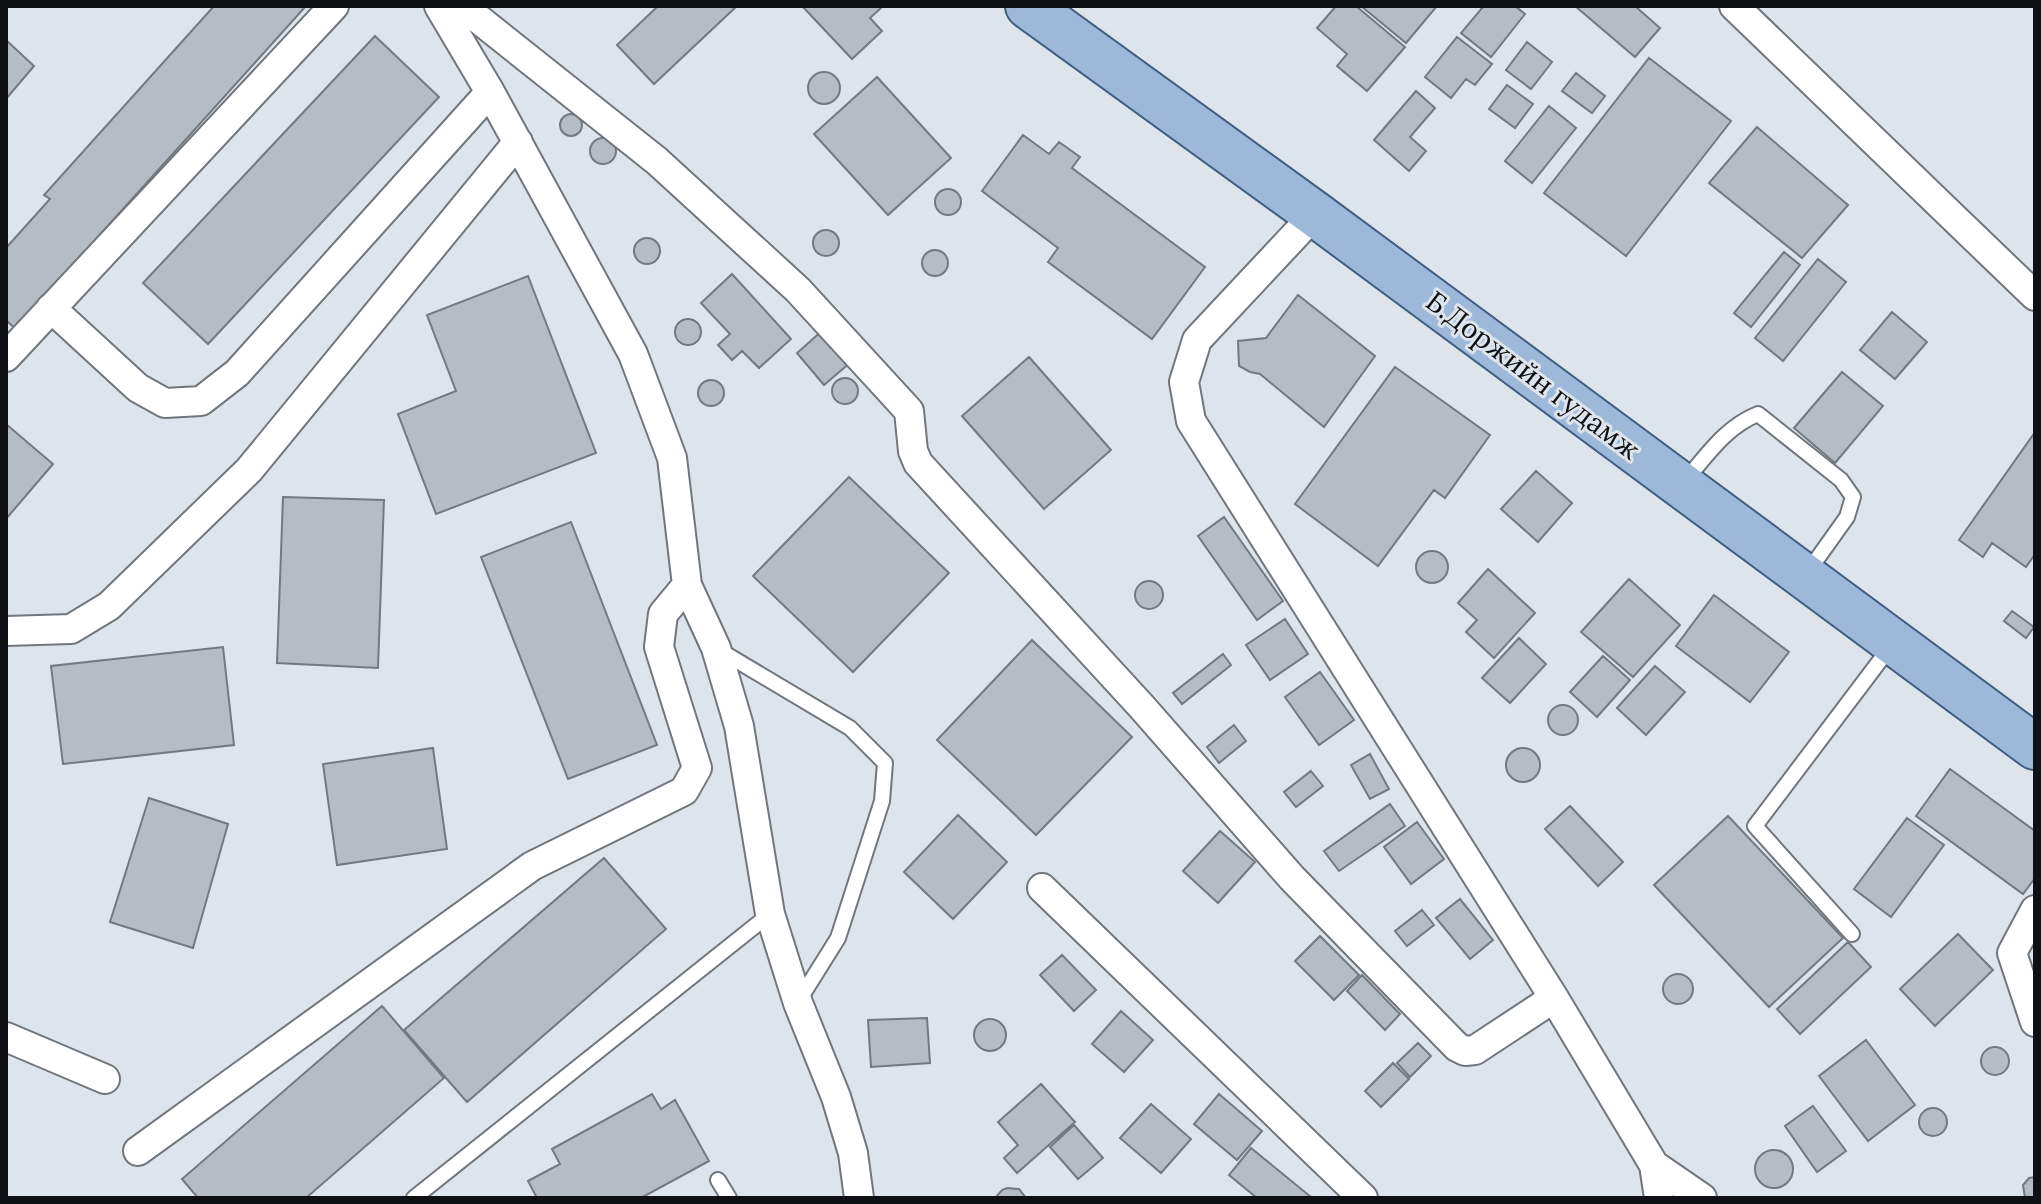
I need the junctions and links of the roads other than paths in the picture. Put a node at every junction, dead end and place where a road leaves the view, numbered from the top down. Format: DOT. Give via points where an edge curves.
graph roads {
  1 [pos="334,6"];
  2 [pos="439,6"];
  3 [pos="462,6"];
  4 [pos="1028,6"];
  5 [pos="1734,6"];
  6 [pos="490,92"];
  7 [pos="518,142"];
  8 [pos="1315,214"];
  9 [pos="2035,296"];
  10 [pos="51,308"];
  11 [pos="6,357"];
  12 [pos="1682,486"];
  13 [pos="1805,576"];
  14 [pos="687,585"];
  15 [pos="6,631"];
  16 [pos="1893,642"];
  17 [pos="716,648"];
  18 [pos="2035,747"];
  19 [pos="1042,888"];
  20 [pos="2035,910"];
  21 [pos="770,914"];
  22 [pos="1852,934"];
  23 [pos="1554,998"];
  24 [pos="798,1003"];
  25 [pos="2035,1022"];
  26 [pos="6,1037"];
  27 [pos="105,1079"];
  28 [pos="138,1151"];
  29 [pos="1654,1165"];
  30 [pos="718,1180"];
  31 [pos="414,1198"];
  32 [pos="729,1198"];
  33 [pos="859,1198"];
  34 [pos="1363,1198"];
  35 [pos="1659,1198"];
  36 [pos="1702,1198"];
  1 -- 10 [label="street"];
  2 -- 6 [label="street"];
  3 -- 23 [label="street" via="657,161 798,290 905,405 918,463 1292,878 1457,1047 1475,1050"];
  4 -- 8 [label="main road, Б.Доржийн гудамж"];
  5 -- 9 [label="street"];
  6 -- 7 [label="street"];
  6 -- 10 [label="street" via="237,373 201,401 165,403 138,388"];
  7 -- 14 [label="street" via="633,354 672,458"];
  7 -- 15 [label="street" via="249,470 109,606 71,629"];
  8 -- 12 [label="main road, Б.Доржийн гудамж"];
  8 -- 23 [label="street" via="1197,340 1184,382 1191,421"];
  10 -- 11 [label="street"];
  12 -- 13 [label="main road, Б.Доржийн гудамж"];
  12 -- 13 [label="lane" via="1730,430 1758,414 1841,480 1853,497 1847,517"];
  13 -- 16 [label="main road, Б.Доржийн гудамж"];
  14 -- 17 [label="street"];
  14 -- 28 [label="street" via="663,614 659,647 697,768 684,791 532,866"];
  16 -- 18 [label="main road, Б.Доржийн гудамж"];
  16 -- 22 [label="lane" via="1755,826"];
  17 -- 21 [label="street" via="739,726"];
  17 -- 24 [label="lane" via="850,728 885,763 882,801 838,938"];
  19 -- 34 [label="street"];
  20 -- 25 [label="street" via="2012,953"];
  21 -- 24 [label="street"];
  21 -- 31 [label="lane"];
  23 -- 29 [label="street"];
  24 -- 33 [label="street" via="836,1097 853,1153"];
  26 -- 27 [label="street"];
  29 -- 35 [label="street"];
  29 -- 36 [label="street"];
  30 -- 32 [label="lane"];
}
